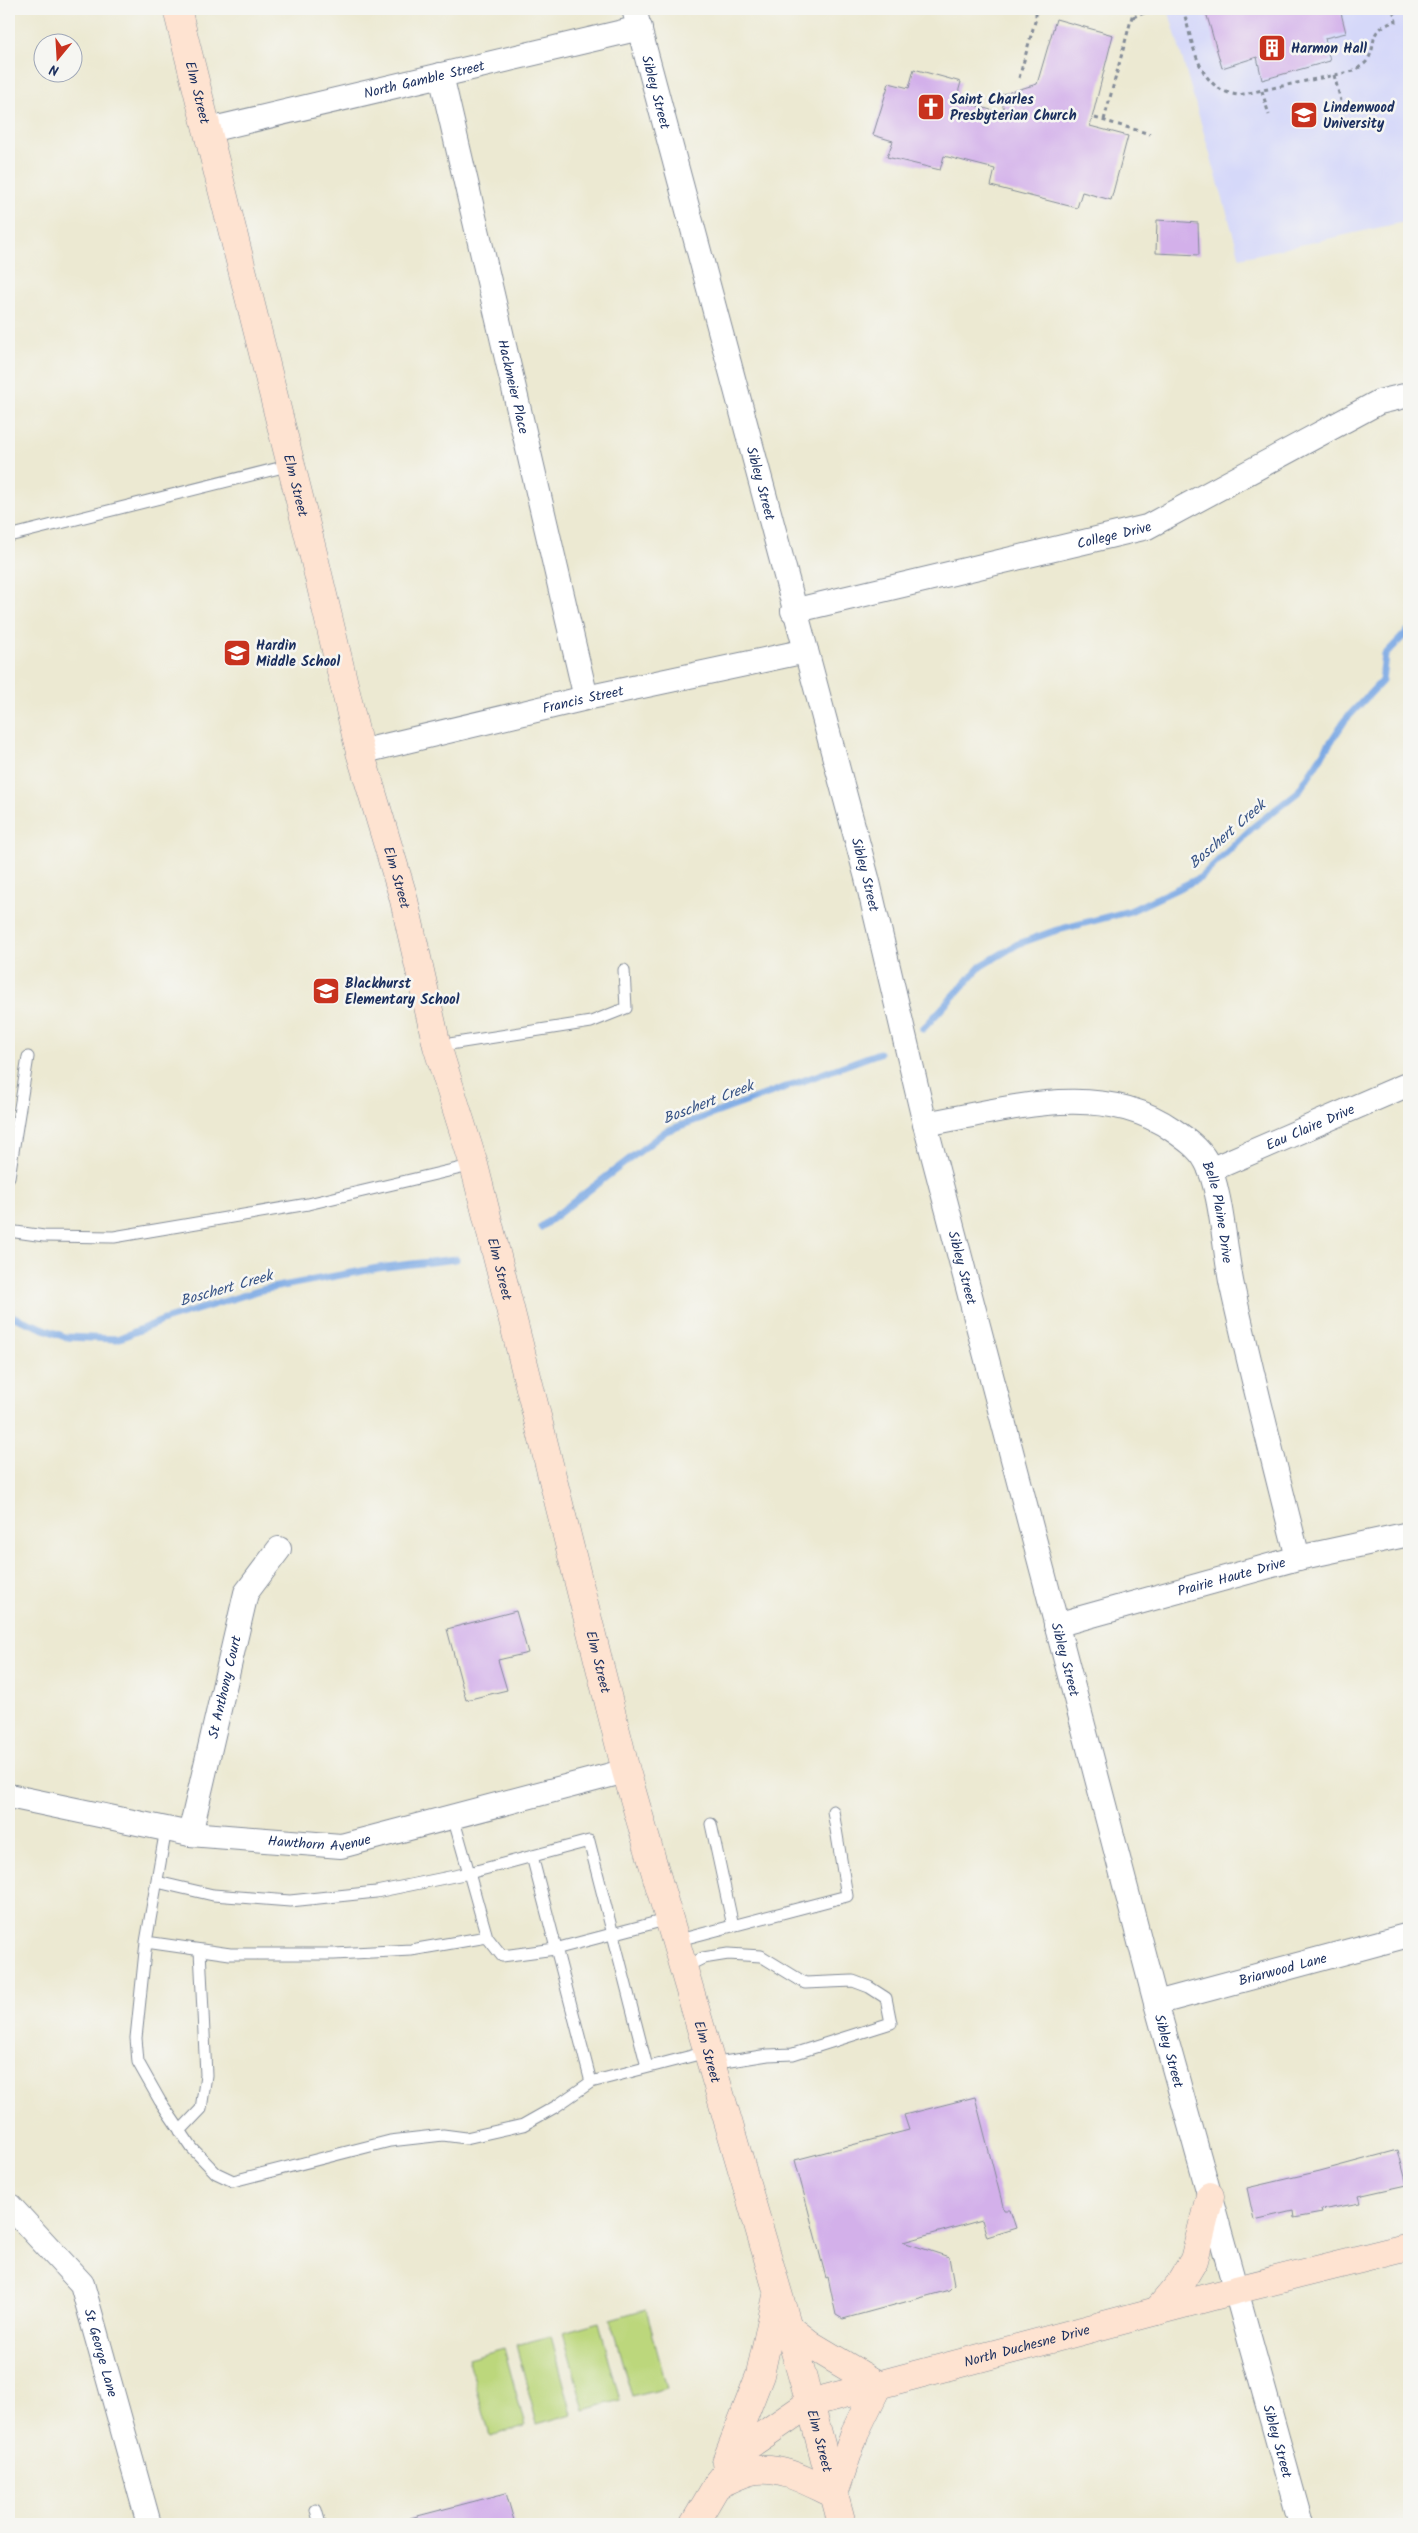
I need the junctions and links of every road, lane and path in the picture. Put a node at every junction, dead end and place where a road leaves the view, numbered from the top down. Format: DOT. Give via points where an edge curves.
graph roads {
  1 [pos="177,9"];
  2 [pos="1036,9"];
  3 [pos="1134,9"];
  4 [pos="1155,9"];
  5 [pos="1183,9"];
  6 [pos="1393,9"];
  7 [pos="639,15"];
  8 [pos="1132,17"];
  9 [pos="441,75"];
  10 [pos="1334,75"];
  11 [pos="1019,78"];
  12 [pos="1262,91"];
  13 [pos="1341,101"];
  14 [pos="1269,114"];
  15 [pos="1095,118"];
  16 [pos="1104,120"];
  17 [pos="209,130"];
  18 [pos="1150,134"];
  19 [pos="1409,395"];
  20 [pos="291,465"];
  21 [pos="9,536"];
  22 [pos="793,612"];
  23 [pos="806,651"];
  24 [pos="586,698"];
  25 [pos="360,752"];
  26 [pos="624,970"];
  27 [pos="437,1046"];
  28 [pos="28,1057"];
  29 [pos="1409,1084"];
  30 [pos="925,1124"];
  31 [pos="474,1165"];
  32 [pos="1210,1170"];
  33 [pos="9,1176"];
  34 [pos="9,1231"];
  35 [pos="1409,1534"];
  36 [pos="279,1549"];
  37 [pos="1298,1558"];
  38 [pos="1056,1625"];
  39 [pos="626,1771"];
  40 [pos="9,1796"];
  41 [pos="833,1811"];
  42 [pos="453,1817"];
  43 [pos="710,1824"];
  44 [pos="166,1829"];
  45 [pos="190,1834"];
  46 [pos="532,1856"];
  47 [pos="469,1872"];
  48 [pos="157,1882"];
  49 [pos="733,1926"];
  50 [pos="672,1930"];
  51 [pos="612,1934"];
  52 [pos="1409,1935"];
  53 [pos="487,1937"];
  54 [pos="146,1942"];
  55 [pos="555,1949"];
  56 [pos="200,1950"];
  57 [pos="683,1968"];
  58 [pos="1156,2003"];
  59 [pos="709,2058"];
  60 [pos="647,2067"];
  61 [pos="590,2082"];
  62 [pos="180,2131"];
  63 [pos="1210,2196"];
  64 [pos="9,2204"];
  65 [pos="1409,2247"];
  66 [pos="1236,2290"];
  67 [pos="778,2292"];
  68 [pos="1157,2311"];
  69 [pos="788,2327"];
  70 [pos="878,2385"];
  71 [pos="810,2403"];
  72 [pos="717,2485"];
  73 [pos="834,2494"];
  74 [pos="316,2510"];
  75 [pos="149,2524"];
  76 [pos="320,2524"];
  77 [pos="694,2524"];
  78 [pos="842,2524"];
  79 [pos="1301,2524"];
  1 -- 17 [label="main road, Elm Street"];
  2 -- 11 [label="path"];
  3 -- 8 [label="path"];
  4 -- 8 [label="path"];
  5 -- 12 [label="path" via="1203,74 1212,85 1228,94"];
  6 -- 10 [label="path" via="1396,21 1376,32 1366,61 1354,71"];
  7 -- 9 [label="street, North Gamble Street"];
  7 -- 22 [label="street, Sibley Street"];
  8 -- 16 [label="path"];
  9 -- 17 [label="street, North Gamble Street"];
  9 -- 24 [label="street, Hackmeier Place"];
  10 -- 12 [label="path"];
  10 -- 13 [label="path"];
  12 -- 14 [label="path"];
  15 -- 16 [label="path"];
  16 -- 18 [label="path"];
  17 -- 20 [label="main road, Elm Street"];
  19 -- 22 [label="street, College Drive" via="1379,402 1147,527"];
  20 -- 21 [label="lane"];
  20 -- 25 [label="main road, Elm Street"];
  22 -- 23 [label="street, Sibley Street"];
  23 -- 24 [label="street, Francis Street"];
  23 -- 30 [label="street, Sibley Street" via="867,878"];
  24 -- 25 [label="street, Francis Street"];
  25 -- 27 [label="main road, Elm Street" via="403,896"];
  26 -- 27 [label="lane" via="626,1008 591,1022"];
  27 -- 31 [label="main road, Elm Street"];
  28 -- 33 [label="lane"];
  29 -- 32 [label="street, Eau Claire Drive"];
  30 -- 32 [label="street, Belle Plaine Drive" via="1028,1106 1108,1103 1144,1113 1165,1125 1196,1148"];
  30 -- 38 [label="street, Sibley Street"];
  31 -- 34 [label="lane" via="308,1204 114,1237 44,1236"];
  31 -- 39 [label="main road, Elm Street"];
  32 -- 37 [label="street, Belle Plaine Drive" via="1256,1394"];
  35 -- 37 [label="street, Prairie Haute Drive"];
  36 -- 45 [label="street, St Anthony Court" via="246,1593"];
  37 -- 38 [label="street, Prairie Haute Drive"];
  38 -- 58 [label="street, Sibley Street"];
  39 -- 42 [label="street, Hawthorn Avenue"];
  39 -- 50 [label="main road, Elm Street"];
  40 -- 44 [label="street, Hawthorn Avenue"];
  41 -- 49 [label="lane" via="847,1896"];
  42 -- 45 [label="street, Hawthorn Avenue" via="341,1846"];
  42 -- 47 [label="lane"];
  43 -- 49 [label="lane"];
  44 -- 45 [label="street, Hawthorn Avenue"];
  44 -- 48 [label="lane"];
  46 -- 47 [label="lane"];
  46 -- 51 [label="lane" via="589,1841"];
  46 -- 55 [label="lane"];
  47 -- 48 [label="lane" via="376,1892 290,1901 213,1895"];
  47 -- 53 [label="lane"];
  48 -- 54 [label="lane"];
  49 -- 50 [label="lane"];
  50 -- 51 [label="lane"];
  50 -- 57 [label="main road, Elm Street"];
  51 -- 55 [label="lane"];
  51 -- 60 [label="lane"];
  52 -- 58 [label="street, Briarwood Lane"];
  53 -- 55 [label="lane" via="502,1956"];
  53 -- 56 [label="lane" via="411,1950 334,1954 230,1954"];
  54 -- 56 [label="lane"];
  54 -- 62 [label="lane" via="136,2038 138,2062"];
  55 -- 61 [label="lane"];
  56 -- 62 [label="lane" via="206,2075 201,2109"];
  57 -- 59 [label="main road, Elm Street"];
  57 -- 59 [label="lane" via="714,1956 761,1956 806,1983 853,1982 886,1998 891,2023 792,2054"];
  58 -- 63 [label="street, Sibley Street"];
  59 -- 60 [label="lane"];
  59 -- 67 [label="main road, Elm Street"];
  60 -- 61 [label="lane"];
  61 -- 62 [label="lane" via="524,2125 466,2138 443,2135 390,2141 233,2181 216,2173"];
  63 -- 66 [label="street, Sibley Street"];
  63 -- 68 [label="main road" via="1194,2260"];
  64 -- 75 [label="street, St George Lane" via="82,2284"];
  65 -- 66 [label="main road, North Duchesne Drive"];
  66 -- 68 [label="main road, North Duchesne Drive"];
  66 -- 79 [label="street, Sibley Street"];
  67 -- 69 [label="main road, Elm Street"];
  67 -- 72 [label="main road" via="760,2375"];
  68 -- 70 [label="main road, North Duchesne Drive"];
  69 -- 70 [label="main road" via="811,2345"];
  69 -- 71 [label="main road, Elm Street"];
  70 -- 71 [label="main road, North Duchesne Drive"];
  70 -- 73 [label="main road" via="855,2432"];
  71 -- 72 [label="main road, North Duchesne Drive" via="746,2447"];
  71 -- 73 [label="main road, Elm Street"];
  72 -- 73 [label="main road" via="756,2470 774,2471 798,2477"];
  72 -- 77 [label="main road, North Duchesne Drive"];
  73 -- 78 [label="main road, Elm Street"];
  74 -- 76 [label="lane"];
}
